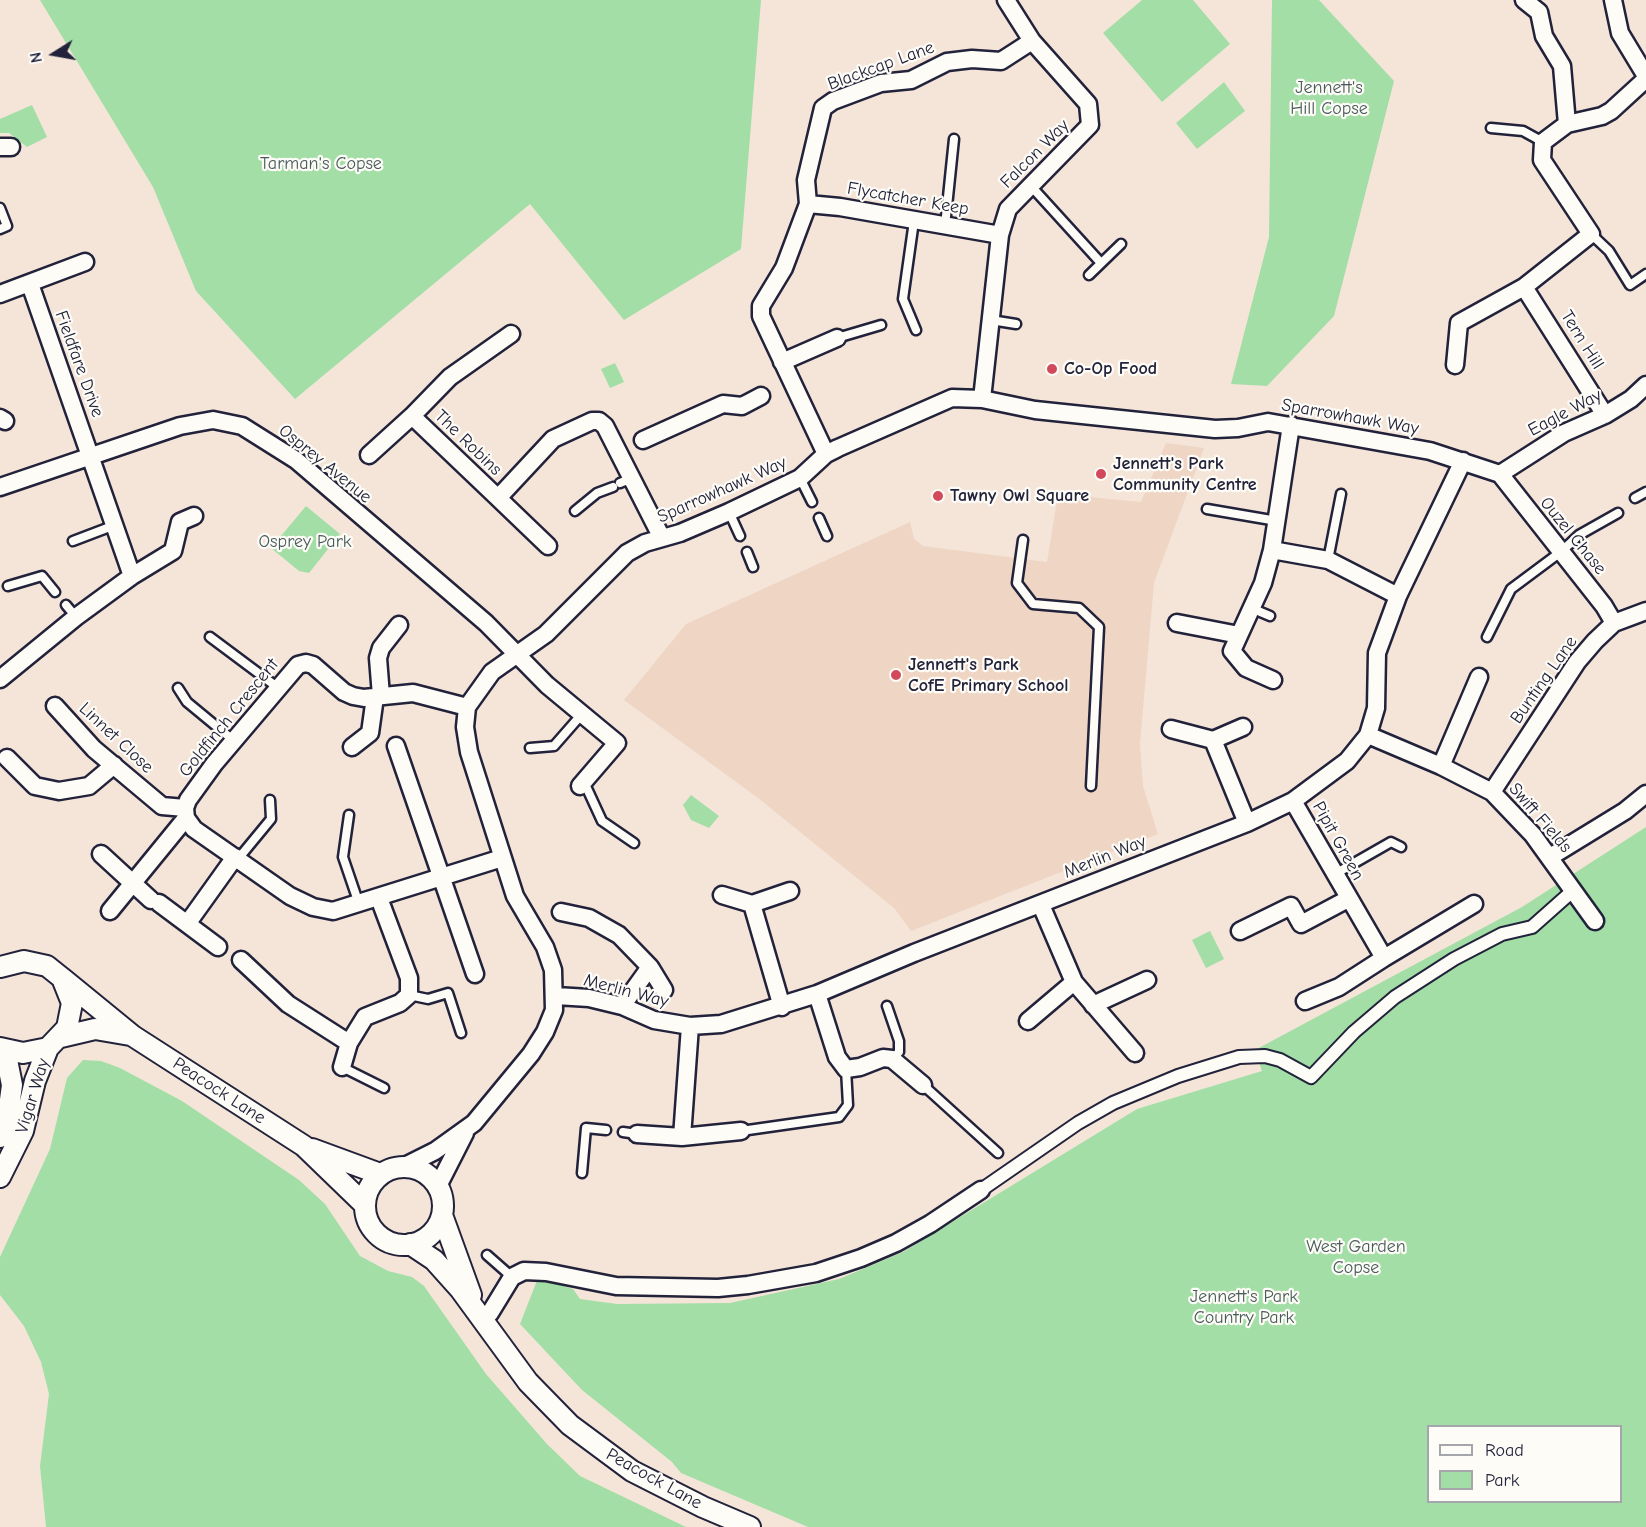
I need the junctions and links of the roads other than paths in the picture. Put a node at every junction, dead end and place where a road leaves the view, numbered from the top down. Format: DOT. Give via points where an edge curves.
graph roads {
  1 [pos="1006,0"];
  2 [pos="1524,0"];
  3 [pos="1613,0"];
  4 [pos="1032,41"];
  5 [pos="1646,77"];
  6 [pos="1567,124"];
  7 [pos="1491,128"];
  8 [pos="954,139"];
  9 [pos="1543,142"];
  10 [pos="1030,185"];
  11 [pos="808,204"];
  12 [pos="0,208"];
  13 [pos="914,221"];
  14 [pos="945,226"];
  15 [pos="0,229"];
  16 [pos="1000,234"];
  17 [pos="1591,234"];
  18 [pos="1121,244"];
  19 [pos="86,262"];
  20 [pos="1101,263"];
  21 [pos="1646,274"];
  22 [pos="1089,275"];
  23 [pos="30,284"];
  24 [pos="1524,287"];
  25 [pos="0,294"];
  26 [pos="991,320"];
  27 [pos="1016,324"];
  28 [pos="881,325"];
  29 [pos="916,330"];
  30 [pos="511,334"];
  31 [pos="837,338"];
  32 [pos="782,362"];
  33 [pos="1455,365"];
  34 [pos="1646,385"];
  35 [pos="761,396"];
  36 [pos="982,399"];
  37 [pos="1605,415"];
  38 [pos="412,416"];
  39 [pos="1292,425"];
  40 [pos="630,446"];
  41 [pos="826,454"];
  42 [pos="369,455"];
  43 [pos="92,457"];
  44 [pos="1463,461"];
  45 [pos="1500,474"];
  46 [pos="800,478"];
  47 [pos="621,483"];
  48 [pos="0,487"];
  49 [pos="1646,492"];
  50 [pos="1341,494"];
  51 [pos="498,498"];
  52 [pos="1635,498"];
  53 [pos="812,502"];
  54 [pos="1207,509"];
  55 [pos="575,511"];
  56 [pos="729,512"];
  57 [pos="1618,513"];
  58 [pos="194,516"];
  59 [pos="819,518"];
  60 [pos="1276,521"];
  61 [pos="115,525"];
  62 [pos="740,536"];
  63 [pos="827,536"];
  64 [pos="662,538"];
  65 [pos="1023,540"];
  66 [pos="73,541"];
  67 [pos="548,546"];
  68 [pos="1272,550"];
  69 [pos="1562,551"];
  70 [pos="747,552"];
  71 [pos="1328,561"];
  72 [pos="753,567"];
  73 [pos="132,576"];
  74 [pos="8,586"];
  75 [pos="55,592"];
  76 [pos="1398,596"];
  77 [pos="1251,608"];
  78 [pos="1646,611"];
  79 [pos="1270,616"];
  80 [pos="1177,623"];
  81 [pos="1614,623"];
  82 [pos="399,625"];
  83 [pos="1239,635"];
  84 [pos="210,637"];
  85 [pos="1486,637"];
  86 [pos="517,656"];
  87 [pos="1479,677"];
  88 [pos="0,679"];
  89 [pos="1273,680"];
  90 [pos="277,687"];
  91 [pos="178,688"];
  92 [pos="378,697"];
  93 [pos="55,706"];
  94 [pos="467,707"];
  95 [pos="582,714"];
  96 [pos="1243,727"];
  97 [pos="1171,729"];
  98 [pos="1368,735"];
  99 [pos="233,740"];
  100 [pos="1213,740"];
  101 [pos="396,746"];
  102 [pos="352,747"];
  103 [pos="530,748"];
  104 [pos="7,758"];
  105 [pos="114,765"];
  106 [pos="1441,766"];
  107 [pos="582,784"];
  108 [pos="1091,786"];
  109 [pos="1492,792"];
  110 [pos="1646,794"];
  111 [pos="270,800"];
  112 [pos="1293,801"];
  113 [pos="185,813"];
  114 [pos="349,815"];
  115 [pos="1247,823"];
  116 [pos="634,843"];
  117 [pos="1401,847"];
  118 [pos="100,854"];
  119 [pos="1550,857"];
  120 [pos="236,858"];
  121 [pos="502,858"];
  122 [pos="1335,874"];
  123 [pos="442,878"];
  124 [pos="132,882"];
  125 [pos="790,891"];
  126 [pos="722,895"];
  127 [pos="1568,895"];
  128 [pos="379,898"];
  129 [pos="1348,899"];
  130 [pos="360,904"];
  131 [pos="752,904"];
  132 [pos="1474,904"];
  133 [pos="1041,905"];
  134 [pos="110,911"];
  135 [pos="561,912"];
  136 [pos="1595,921"];
  137 [pos="187,924"];
  138 [pos="1240,931"];
  139 [pos="218,947"];
  140 [pos="1380,952"];
  141 [pos="241,960"];
  142 [pos="1,966"];
  143 [pos="650,967"];
  144 [pos="475,974"];
  145 [pos="62,978"];
  146 [pos="1147,980"];
  147 [pos="1074,982"];
  148 [pos="664,990"];
  149 [pos="409,994"];
  150 [pos="817,994"];
  151 [pos="556,996"];
  152 [pos="1305,1001"];
  153 [pos="1093,1005"];
  154 [pos="622,1006"];
  155 [pos="782,1006"];
  156 [pos="887,1006"];
  157 [pos="1028,1021"];
  158 [pos="690,1026"];
  159 [pos="460,1033"];
  160 [pos="133,1036"];
  161 [pos="55,1042"];
  162 [pos="349,1042"];
  163 [pos="3,1049"];
  164 [pos="1135,1053"];
  165 [pos="892,1059"];
  166 [pos="342,1067"];
  167 [pos="846,1068"];
  168 [pos="923,1085"];
  169 [pos="384,1088"];
  170 [pos="467,1130"];
  171 [pos="606,1130"];
  172 [pos="741,1131"];
  173 [pos="630,1133"];
  174 [pos="0,1137"];
  175 [pos="682,1137"];
  176 [pos="304,1146"];
  177 [pos="998,1153"];
  178 [pos="403,1167"];
  179 [pos="582,1173"];
  180 [pos="380,1174"];
  181 [pos="0,1177"];
  182 [pos="438,1186"];
  183 [pos="981,1190"];
  184 [pos="364,1205"];
  185 [pos="442,1215"];
  186 [pos="410,1244"];
  187 [pos="487,1255"];
  188 [pos="512,1277"];
  189 [pos="479,1314"];
  190 [pos="750,1527"];
  1 -- 4 [label="street, Falcon Way"];
  2 -- 6 [label="street" via="1539,12 1544,36 1562,66"];
  3 -- 5 [label="street" via="1620,33"];
  4 -- 10 [label="street, Falcon Way" via="1088,104 1090,125"];
  4 -- 11 [label="street, Blackcap Lane" via="1001,61 947,62 911,80 881,83 823,108 806,180"];
  5 -- 6 [label="street" via="1611,111"];
  6 -- 9 [label="street"];
  7 -- 9 [label="lane" via="1523,131"];
  8 -- 14 [label="lane"];
  9 -- 17 [label="street" via="1542,160"];
  10 -- 16 [label="street, Falcon Way" via="1008,209"];
  10 -- 20 [label="lane"];
  11 -- 13 [label="street, Flycatcher Keep"];
  11 -- 32 [label="street, Blackcap Lane" via="784,268 761,306 761,316"];
  12 -- 15 [label="lane" via="7,226"];
  13 -- 14 [label="street, Flycatcher Keep"];
  13 -- 29 [label="lane" via="903,300"];
  14 -- 16 [label="street, Flycatcher Keep"];
  16 -- 26 [label="street, Falcon Way"];
  17 -- 21 [label="lane" via="1609,251 1630,285"];
  17 -- 24 [label="street"];
  18 -- 20 [label="lane"];
  19 -- 23 [label="street"];
  20 -- 22 [label="lane"];
  23 -- 25 [label="street"];
  23 -- 43 [label="street, Fieldfare Drive"];
  24 -- 33 [label="street" via="1459,323"];
  24 -- 37 [label="street, Tern Hill"];
  26 -- 27 [label="lane"];
  26 -- 36 [label="street, Falcon Way"];
  28 -- 31 [label="lane"];
  30 -- 38 [label="street, The Robins" via="450,377"];
  31 -- 32 [label="street"];
  32 -- 41 [label="street, Blackcap Lane"];
  34 -- 37 [label="street, Eagle Way"];
  35 -- 40 [label="street" via="742,406 723,404"];
  36 -- 39 [label="street, Sparrowhawk Way" via="1035,410 1215,429 1268,422"];
  36 -- 41 [label="street, Sparrowhawk Way" via="952,398"];
  37 -- 45 [label="street, Eagle Way" via="1564,434"];
  38 -- 42 [label="street, The Robins"];
  38 -- 51 [label="street, The Robins"];
  39 -- 44 [label="street, Sparrowhawk Way"];
  39 -- 60 [label="street"];
  40 -- 47 [label="street, The Robins"];
  40 -- 51 [label="street, The Robins" via="599,421 592,421 553,439"];
  41 -- 46 [label="street, Sparrowhawk Way"];
  43 -- 48 [label="street, Osprey Avenue"];
  43 -- 61 [label="street, Fieldfare Drive"];
  43 -- 86 [label="street, Osprey Avenue" via="197,422 213,420 242,426 296,460 486,622"];
  44 -- 45 [label="street, Sparrowhawk Way"];
  44 -- 76 [label="street, Merlin Way"];
  45 -- 69 [label="street, Ouzel Chase"];
  46 -- 53 [label="lane"];
  46 -- 56 [label="street, Sparrowhawk Way"];
  47 -- 55 [label="lane" via="597,493"];
  47 -- 64 [label="street, The Robins"];
  49 -- 52 [label="lane"];
  50 -- 71 [label="lane"];
  51 -- 67 [label="street, The Robins"];
  54 -- 60 [label="lane"];
  56 -- 62 [label="lane"];
  56 -- 64 [label="street, Sparrowhawk Way"];
  57 -- 69 [label="lane" via="1578,535"];
  58 -- 73 [label="street" via="180,522 173,551"];
  59 -- 63 [label="lane"];
  60 -- 68 [label="street"];
  61 -- 66 [label="lane"];
  61 -- 73 [label="street, Fieldfare Drive"];
  64 -- 86 [label="street, Sparrowhawk Way" via="645,543 614,564 568,614"];
  65 -- 108 [label="lane" via="1017,583 1033,604 1079,608 1099,627"];
  68 -- 71 [label="street"];
  68 -- 77 [label="street"];
  69 -- 81 [label="street, Ouzel Chase"];
  69 -- 85 [label="lane" via="1511,589"];
  70 -- 72 [label="lane"];
  71 -- 76 [label="street"];
  73 -- 88 [label="street" via="71,611"];
  74 -- 75 [label="lane" via="42,576"];
  76 -- 98 [label="street, Merlin Way" via="1377,653 1376,708"];
  77 -- 79 [label="lane"];
  77 -- 83 [label="street"];
  78 -- 81 [label="street, Bunting Lane"];
  80 -- 83 [label="street"];
  81 -- 109 [label="street, Bunting Lane" via="1577,662"];
  82 -- 92 [label="street" via="378,658"];
  83 -- 89 [label="street" via="1232,651 1246,668"];
  84 -- 90 [label="lane"];
  86 -- 94 [label="street, Sparrowhawk Way" via="492,672"];
  86 -- 95 [label="street, Osprey Avenue"];
  87 -- 106 [label="street"];
  90 -- 92 [label="street, Goldfinch Crescent" via="298,665 306,663 344,693"];
  90 -- 99 [label="street, Goldfinch Crescent"];
  91 -- 99 [label="lane" via="187,702"];
  92 -- 94 [label="street, Goldfinch Crescent" via="421,694"];
  92 -- 102 [label="street" via="370,733"];
  93 -- 105 [label="street, Linnet Close"];
  94 -- 121 [label="street" via="469,753"];
  95 -- 103 [label="lane" via="554,746"];
  95 -- 107 [label="street, Osprey Avenue" via="617,743"];
  96 -- 100 [label="street"];
  97 -- 100 [label="street"];
  98 -- 106 [label="street, Swift Fields"];
  98 -- 112 [label="street, Merlin Way" via="1347,761"];
  99 -- 113 [label="street, Goldfinch Crescent"];
  100 -- 115 [label="street"];
  101 -- 123 [label="street"];
  104 -- 105 [label="street" via="35,786 59,791 89,786"];
  105 -- 113 [label="street, Linnet Close" via="162,806"];
  106 -- 109 [label="street, Swift Fields"];
  107 -- 116 [label="lane" via="602,821"];
  109 -- 119 [label="street, Swift Fields"];
  110 -- 119 [label="street"];
  111 -- 120 [label="lane" via="271,819"];
  112 -- 115 [label="street, Merlin Way"];
  112 -- 122 [label="street, Pipit Green"];
  113 -- 120 [label="street" via="194,829"];
  113 -- 124 [label="street, Goldfinch Crescent"];
  114 -- 130 [label="lane" via="343,857"];
  115 -- 133 [label="street, Merlin Way"];
  117 -- 122 [label="lane" via="1391,842"];
  118 -- 124 [label="street"];
  119 -- 136 [label="street, Swift Fields"];
  120 -- 130 [label="street" via="290,896 314,907 333,911"];
  120 -- 137 [label="street"];
  121 -- 123 [label="street"];
  121 -- 151 [label="street" via="515,897 545,947"];
  122 -- 129 [label="street, Pipit Green"];
  123 -- 128 [label="street"];
  123 -- 144 [label="street"];
  124 -- 134 [label="street, Goldfinch Crescent"];
  124 -- 137 [label="street"];
  125 -- 131 [label="street"];
  126 -- 131 [label="street"];
  127 -- 183 [label="street" via="1532,927 1502,934 1403,992 1354,1032 1311,1077 1265,1056 1239,1057 1178,1076 1087,1118"];
  128 -- 130 [label="street"];
  128 -- 149 [label="street" via="410,978"];
  129 -- 138 [label="street, Pipit Green" via="1301,924 1291,906"];
  129 -- 140 [label="street, Pipit Green"];
  131 -- 155 [label="street"];
  132 -- 140 [label="street"];
  133 -- 147 [label="street"];
  133 -- 150 [label="street, Merlin Way"];
  135 -- 143 [label="street" via="589,918 619,934"];
  137 -- 139 [label="street"];
  140 -- 152 [label="street" via="1339,987"];
  141 -- 162 [label="street" via="288,1004"];
  142 -- 145 [label="street, Peacock Lane" via="33,961"];
  143 -- 148 [label="street"];
  143 -- 154 [label="street"];
  145 -- 160 [label="street, Peacock Lane"];
  145 -- 161 [label="street, Vigar Way" via="72,1003 70,1020"];
  146 -- 153 [label="street"];
  147 -- 153 [label="street"];
  147 -- 157 [label="street"];
  149 -- 159 [label="lane" via="428,999 448,993"];
  149 -- 162 [label="street" via="400,1003 365,1017"];
  150 -- 155 [label="street, Merlin Way"];
  150 -- 167 [label="street" via="837,1057"];
  151 -- 154 [label="street, Merlin Way"];
  151 -- 170 [label="street" via="545,1032 531,1054"];
  153 -- 164 [label="street"];
  154 -- 158 [label="street, Merlin Way" via="654,1020"];
  155 -- 158 [label="street, Merlin Way" via="721,1024"];
  156 -- 165 [label="lane" via="899,1041 898,1053"];
  158 -- 175 [label="street"];
  160 -- 161 [label="street, Peacock Lane" via="95,1029"];
  160 -- 176 [label="street, Peacock Lane"];
  161 -- 163 [label="street, Peacock Lane" via="32,1053"];
  161 -- 181 [label="street, Vigar Way" via="35,1081 23,1131"];
  162 -- 166 [label="street"];
  163 -- 174 [label="street, Vigar Way" via="12,1085"];
  165 -- 167 [label="street"];
  165 -- 168 [label="street"];
  166 -- 169 [label="lane"];
  167 -- 172 [label="lane" via="848,1105 839,1117"];
  168 -- 177 [label="lane"];
  170 -- 178 [label="street"];
  170 -- 182 [label="street"];
  171 -- 179 [label="lane" via="586,1128"];
  172 -- 175 [label="street"];
  173 -- 175 [label="street"];
  176 -- 180 [label="street, Peacock Lane"];
  176 -- 184 [label="street, Peacock Lane"];
  178 -- 180 [label="street"];
  178 -- 182 [label="street" via="423,1172"];
  180 -- 184 [label="street" via="372,1182"];
  182 -- 185 [label="street"];
  183 -- 188 [label="street" via="896,1243 836,1268 748,1286 616,1286 532,1271"];
  184 -- 186 [label="street" via="370,1227 378,1235 398,1245"];
  185 -- 186 [label="street" via="430,1235"];
  185 -- 189 [label="street, Peacock Lane"];
  186 -- 189 [label="street, Peacock Lane" via="434,1260"];
  187 -- 188 [label="lane"];
  188 -- 189 [label="street" via="490,1313"];
  189 -- 190 [label="street, Peacock Lane" via="528,1382 570,1425 632,1471"];
}
